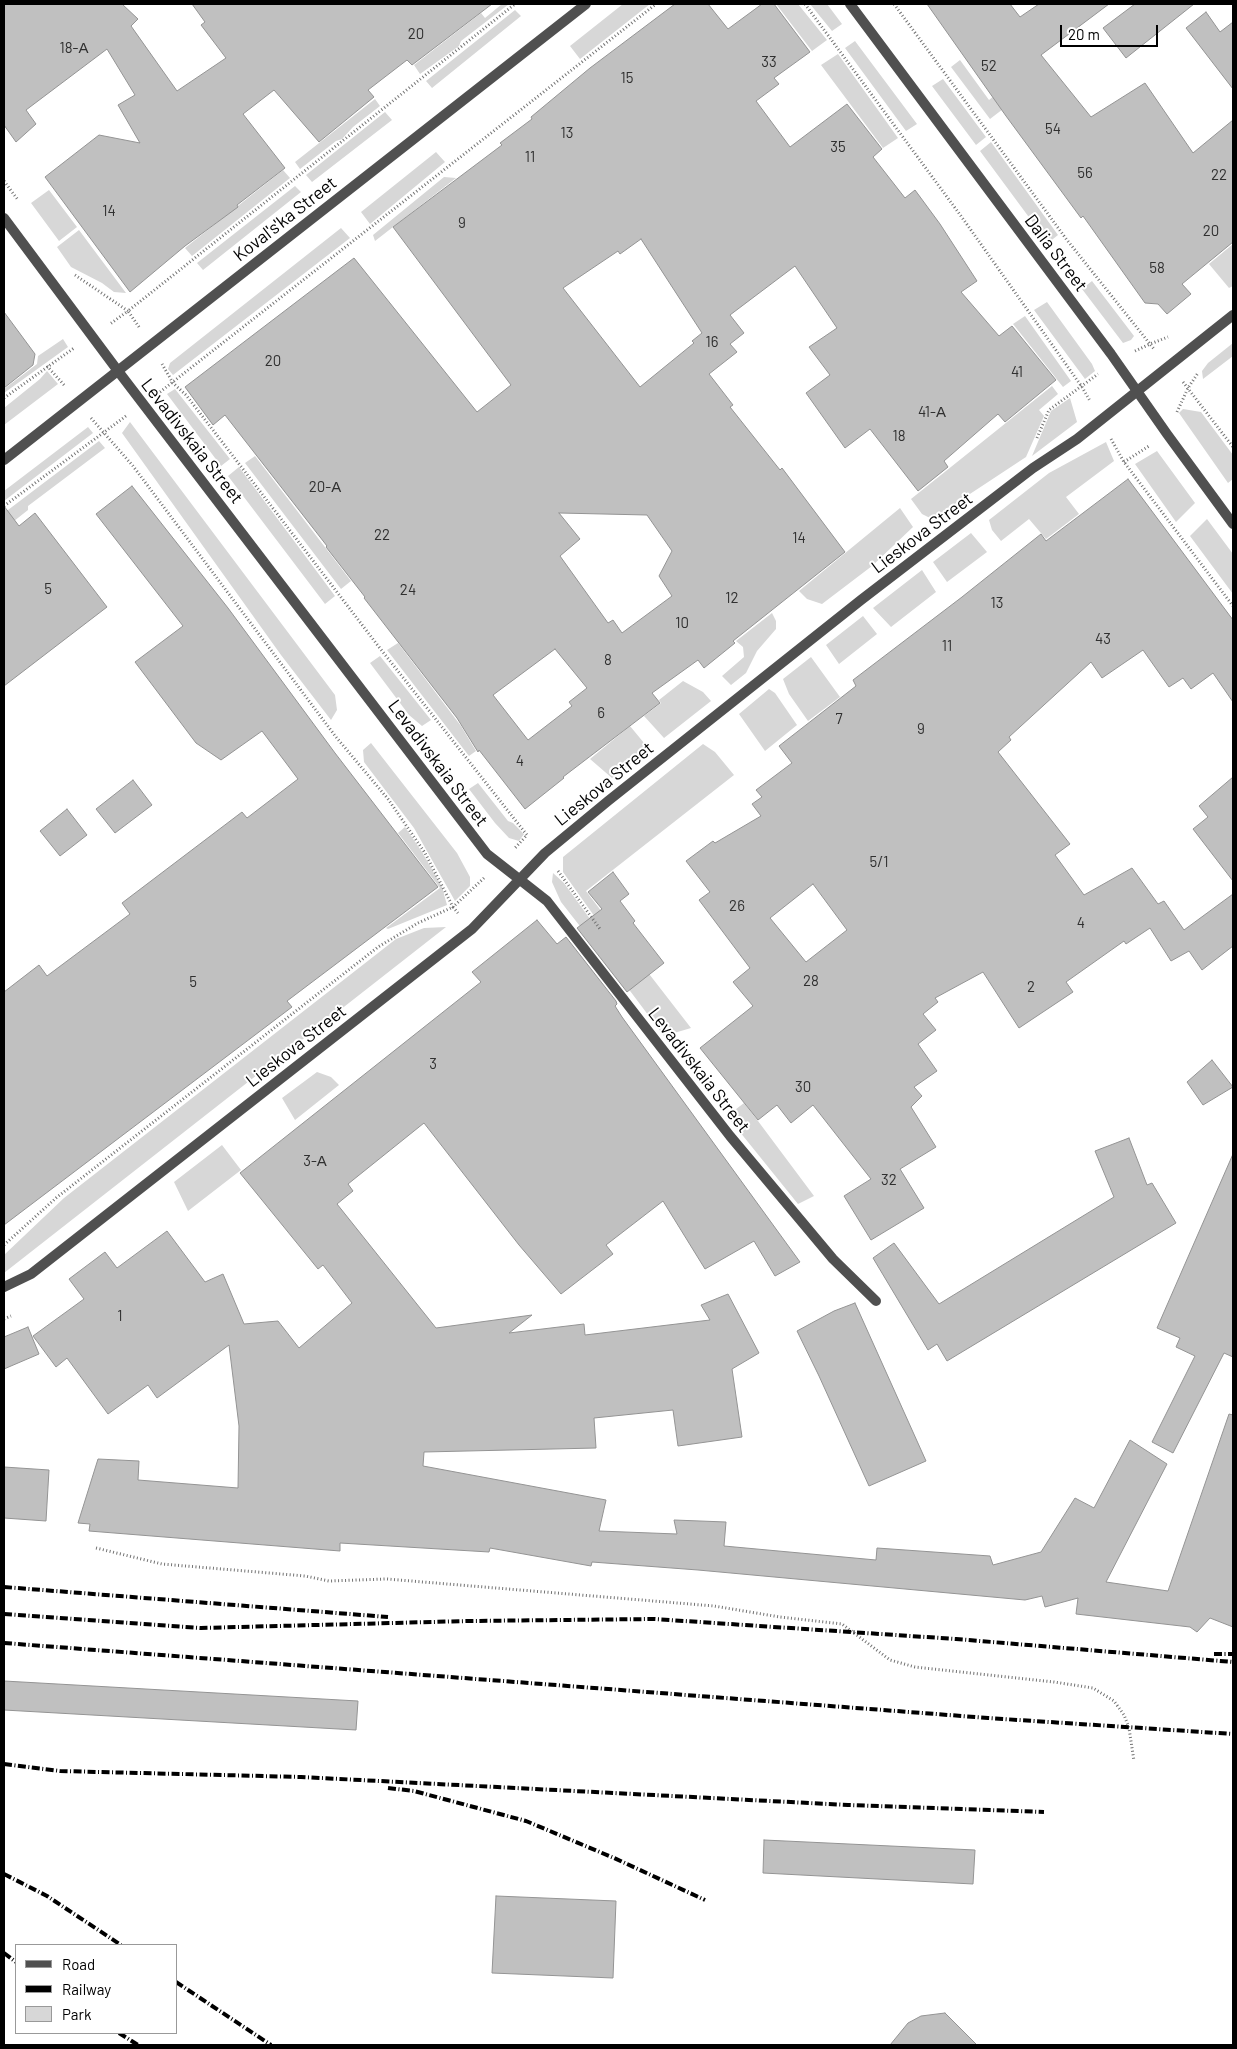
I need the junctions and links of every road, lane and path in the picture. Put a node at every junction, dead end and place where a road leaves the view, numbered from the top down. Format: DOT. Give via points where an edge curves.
graph roads {
  1 [pos="515,4"];
  2 [pos="586,4"];
  3 [pos="656,4"];
  4 [pos="805,4"];
  5 [pos="850,4"];
  6 [pos="894,4"];
  7 [pos="4,218"];
  8 [pos="1233,315"];
  9 [pos="1150,344"];
  10 [pos="152,346"];
  11 [pos="118,371"];
  12 [pos="173,383"];
  13 [pos="1137,392"];
  14 [pos="144,403"];
  15 [pos="1100,421"];
  16 [pos="102,432"];
  17 [pos="4,460"];
  18 [pos="4,506"];
  19 [pos="1233,524"];
  20 [pos="1233,606"];
  21 [pos="500,864"];
  22 [pos="519,879"];
  23 [pos="453,907"];
  24 [pos="472,929"];
  25 [pos="4,1245"];
  26 [pos="4,1287"];
  27 [pos="876,1301"];
  28 [pos="11,1316"];
  29 [pos="4,1319"];
  30 [pos="96,1548"];
  31 [pos="1134,1761"];
  1 -- 10 [label="path" via="128,311"];
  2 -- 10 [label="street, Koval's'ka Street"];
  3 -- 12 [label="path"];
  4 -- 15 [label="path" via="1082,387"];
  5 -- 13 [label="street, Dalia Street"];
  6 -- 9 [label="path" via="1067,240"];
  7 -- 11 [label="street, Levadivskaia Street"];
  8 -- 13 [label="street, Lieskova Street"];
  10 -- 11 [label="street, Koval's'ka Street"];
  10 -- 12 [label="path"];
  11 -- 14 [label="street, Levadivskaia Street"];
  11 -- 17 [label="street, Koval's'ka Street"];
  12 -- 14 [label="path"];
  12 -- 21 [label="path" via="527,835"];
  13 -- 15 [label="street, Lieskova Street"];
  13 -- 19 [label="street, Dalia Street"];
  14 -- 16 [label="path"];
  14 -- 21 [label="street, Levadivskaia Street" via="487,854"];
  15 -- 20 [label="path" via="1124,462"];
  15 -- 22 [label="street, Lieskova Street" via="860,600 594,812"];
  16 -- 18 [label="path"];
  16 -- 23 [label="path" via="133,466 336,736 388,799 425,853"];
  21 -- 22 [label="street, Levadivskaia Street"];
  21 -- 23 [label="path"];
  22 -- 24 [label="street, Lieskova Street"];
  22 -- 27 [label="street, Levadivskaia Street" via="547,901 730,1136 833,1259"];
  23 -- 24 [label="path"];
  23 -- 25 [label="path" via="418,922 378,947 56,1198"];
  24 -- 26 [label="street, Lieskova Street" via="31,1274"];
  28 -- 29 [label="path"];
  30 -- 31 [label="path" via="162,1564 305,1576 329,1581 388,1579 714,1606 842,1624 890,1660 915,1667 1093,1688 1114,1701 1124,1715 1130,1728"];
}
